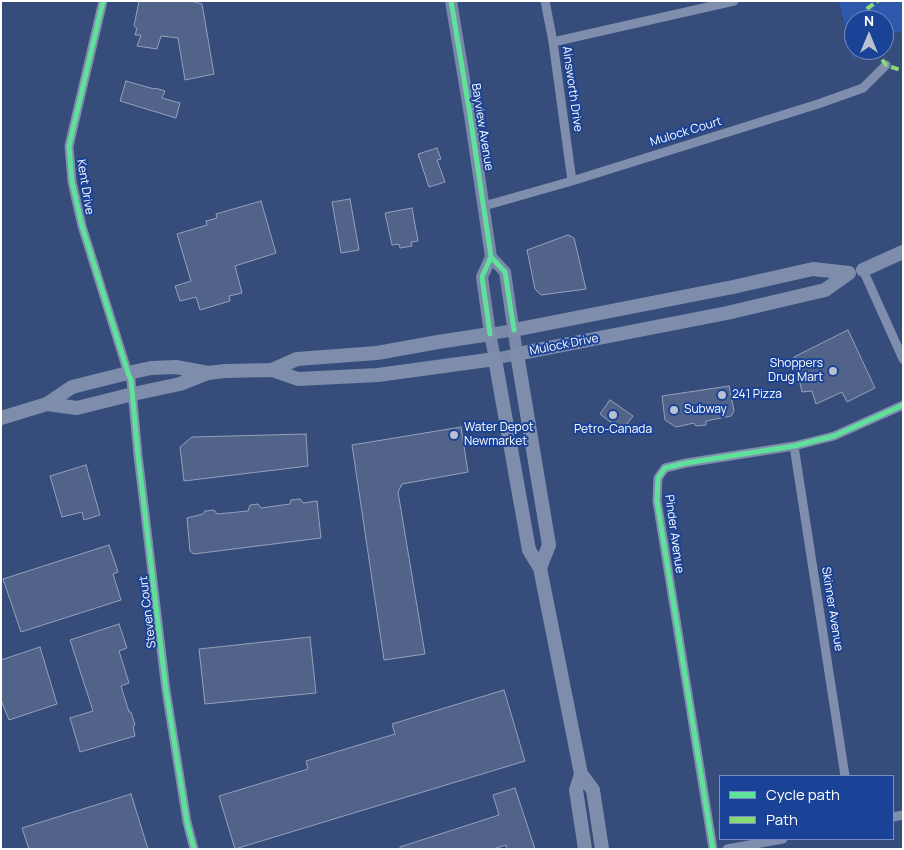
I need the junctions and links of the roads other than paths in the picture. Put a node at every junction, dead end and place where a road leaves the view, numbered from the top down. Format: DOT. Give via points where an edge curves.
graph roads {
  1 [pos="104,1"];
  2 [pos="451,1"];
  3 [pos="545,1"];
  4 [pos="734,1"];
  5 [pos="553,42"];
  6 [pos="886,65"];
  7 [pos="572,181"];
  8 [pos="484,206"];
  9 [pos="903,252"];
  10 [pos="491,257"];
  11 [pos="856,271"];
  12 [pos="514,330"];
  13 [pos="490,334"];
  14 [pos="517,354"];
  15 [pos="495,359"];
  16 [pos="903,359"];
  17 [pos="272,370"];
  18 [pos="128,373"];
  19 [pos="208,373"];
  20 [pos="133,394"];
  21 [pos="47,404"];
  22 [pos="903,406"];
  23 [pos="1,418"];
  24 [pos="794,446"];
  25 [pos="540,568"];
  26 [pos="581,774"];
  27 [pos="845,775"];
  28 [pos="777,840"];
  29 [pos="194,849"];
  30 [pos="585,849"];
  31 [pos="602,849"];
  32 [pos="713,849"];
  33 [pos="727,849"];
  1 -- 18 [label="street, Kent Drive" via="69,146 72,182 82,226"];
  2 -- 8 [label="main road, Bayview Avenue"];
  3 -- 5 [label="street, Ainsworth Drive"];
  4 -- 5 [label="street"];
  5 -- 7 [label="street, Ainsworth Drive"];
  6 -- 7 [label="street, Mulock Court" via="863,88"];
  7 -- 8 [label="street, Mulock Court"];
  8 -- 10 [label="main road, Bayview Avenue"];
  9 -- 11 [label="main road, Mulock Drive"];
  10 -- 12 [label="main road, Bayview Avenue" via="505,272"];
  10 -- 13 [label="main road, Bayview Avenue" via="482,277"];
  11 -- 12 [label="main road, Mulock Drive" via="813,269"];
  11 -- 14 [label="main road, Mulock Drive" via="825,290 727,313"];
  11 -- 16 [label="street"];
  12 -- 13 [label="main road, Mulock Drive"];
  12 -- 14 [label="main road, Bayview Avenue"];
  13 -- 15 [label="main road, Bayview Avenue"];
  13 -- 17 [label="main road, Mulock Drive" via="377,353 297,359"];
  14 -- 15 [label="main road, Mulock Drive"];
  14 -- 25 [label="main road" via="549,545"];
  15 -- 17 [label="main road, Mulock Drive" via="378,375 298,379"];
  15 -- 25 [label="main road" via="529,550"];
  17 -- 19 [label="main road, Mulock Drive"];
  18 -- 19 [label="main road, Mulock Drive" via="176,367"];
  18 -- 20 [label="street, Steven Court"];
  18 -- 21 [label="main road, Mulock Drive" via="72,387"];
  19 -- 20 [label="main road, Mulock Drive" via="180,384"];
  20 -- 21 [label="main road, Mulock Drive" via="77,408"];
  20 -- 29 [label="street, Steven Court" via="166,690"];
  21 -- 23 [label="main road, Mulock Drive"];
  22 -- 24 [label="street, Pinder Avenue" via="834,436"];
  24 -- 27 [label="street, Skinner Avenue"];
  24 -- 32 [label="street, Pinder Avenue" via="686,463 665,468 658,478 657,501"];
  25 -- 26 [label="main road"];
  26 -- 30 [label="main road" via="576,790"];
  26 -- 31 [label="main road" via="593,790"];
  28 -- 33 [label="street"];
}
